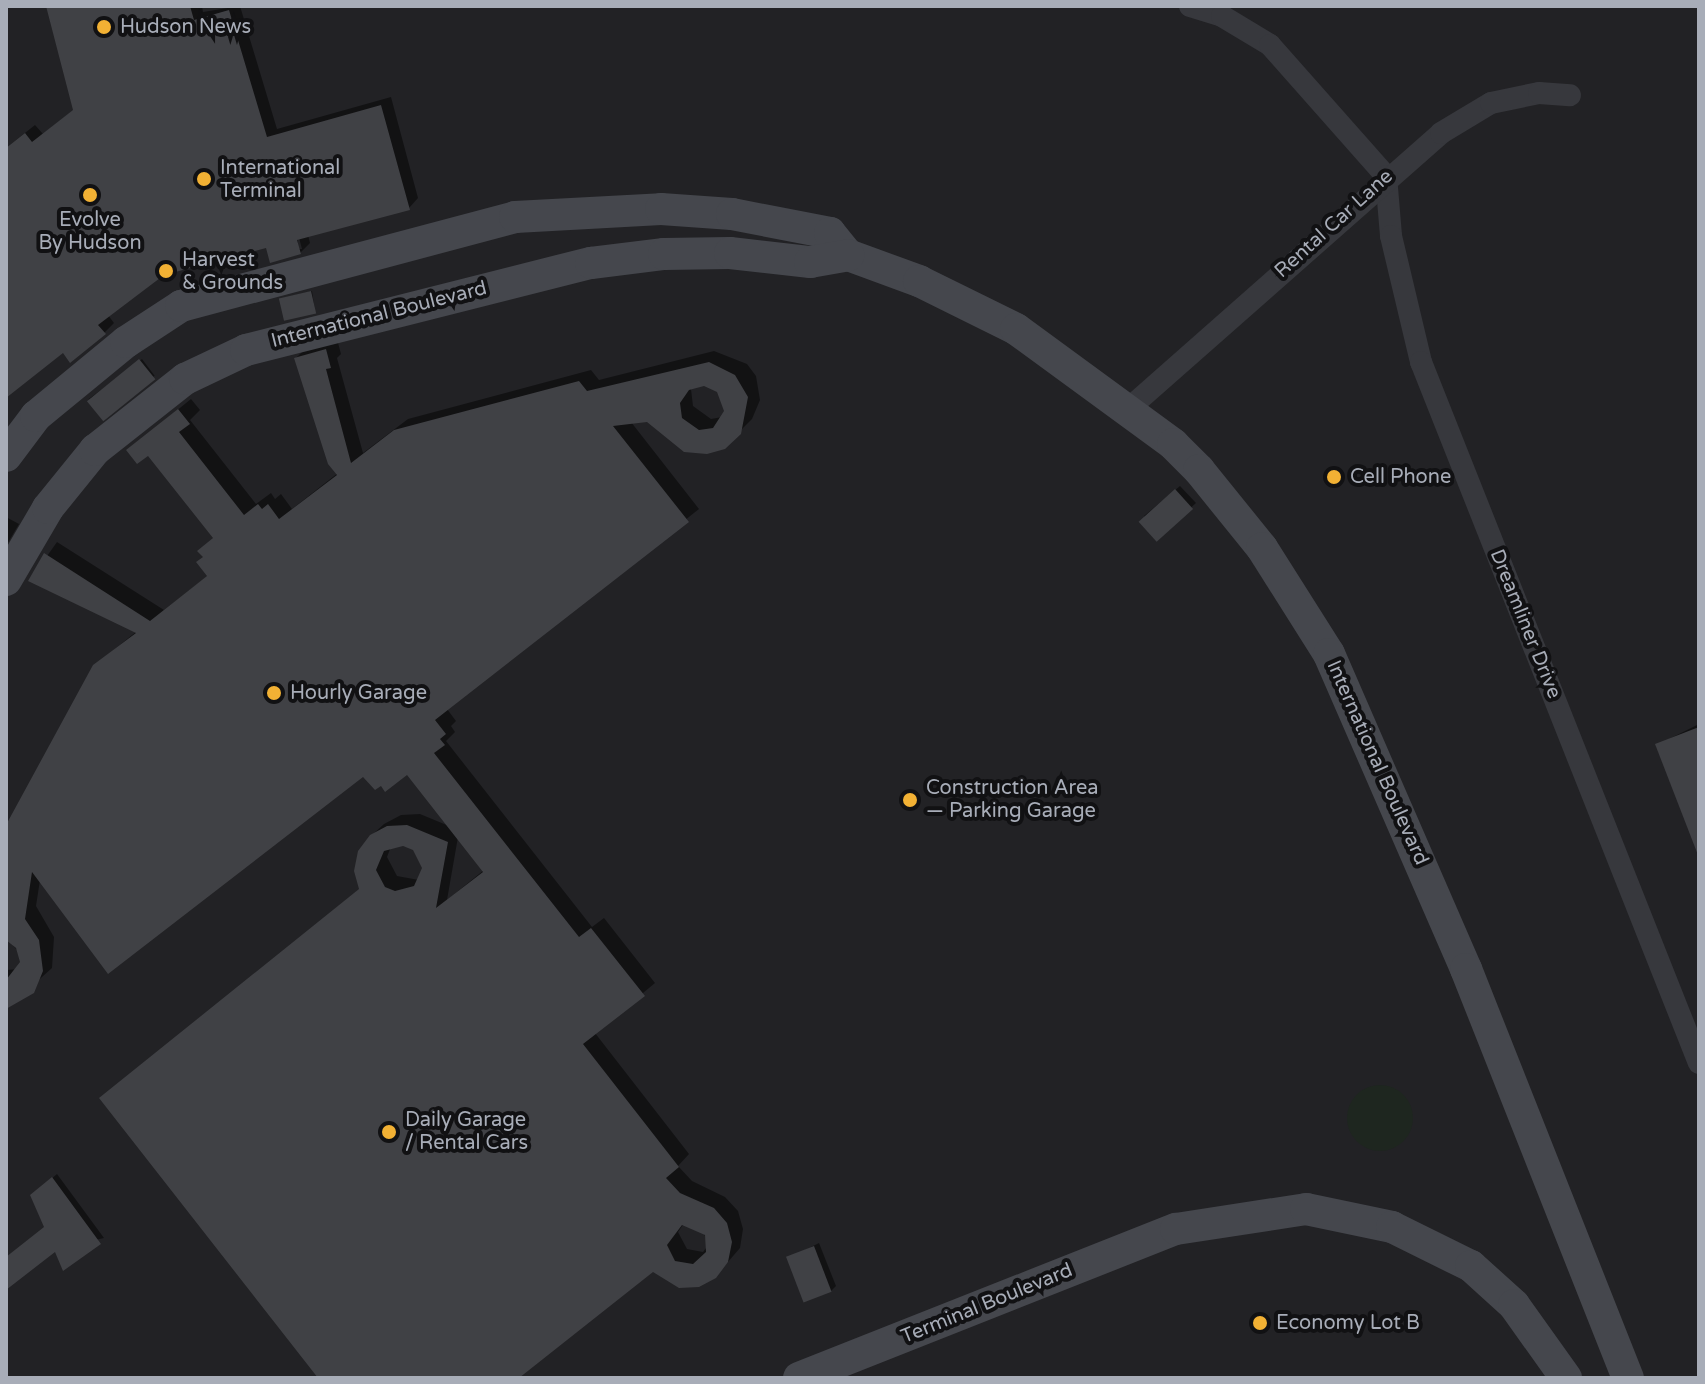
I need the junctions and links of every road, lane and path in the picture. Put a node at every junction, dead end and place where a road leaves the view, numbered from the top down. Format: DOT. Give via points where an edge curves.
graph roads {
  1 [pos="1190,6"];
  2 [pos="1570,95"];
  3 [pos="1386,176"];
  4 [pos="848,255"];
  5 [pos="1126,411"];
  6 [pos="6,456"];
  7 [pos="6,580"];
  8 [pos="1699,1063"];
  9 [pos="799,1378"];
  10 [pos="1566,1378"];
  11 [pos="1628,1378"];
  1 -- 3 [label="street" via="1222,16 1270,45"];
  2 -- 3 [label="street, Rental Car Lane" via="1539,93 1491,103"];
  3 -- 5 [label="street, Rental Car Lane"];
  3 -- 8 [label="street, Dreamliner Drive" via="1391,236 1421,362"];
  4 -- 5 [label="main road, International Boulevard" via="919,281 1016,329"];
  4 -- 6 [label="main road, International Boulevard" via="830,233 695,210 594,209 486,223 181,306 126,342 36,416"];
  4 -- 7 [label="main road, International Boulevard" via="810,262 730,253 664,254 591,263 246,350 185,379 95,450 48,508"];
  5 -- 11 [label="main road, International Boulevard" via="1173,444 1235,512 1303,609 1350,692"];
  9 -- 10 [label="main road, Terminal Boulevard" via="1176,1229 1306,1209 1364,1218 1418,1236 1493,1284 1532,1326"];
}
